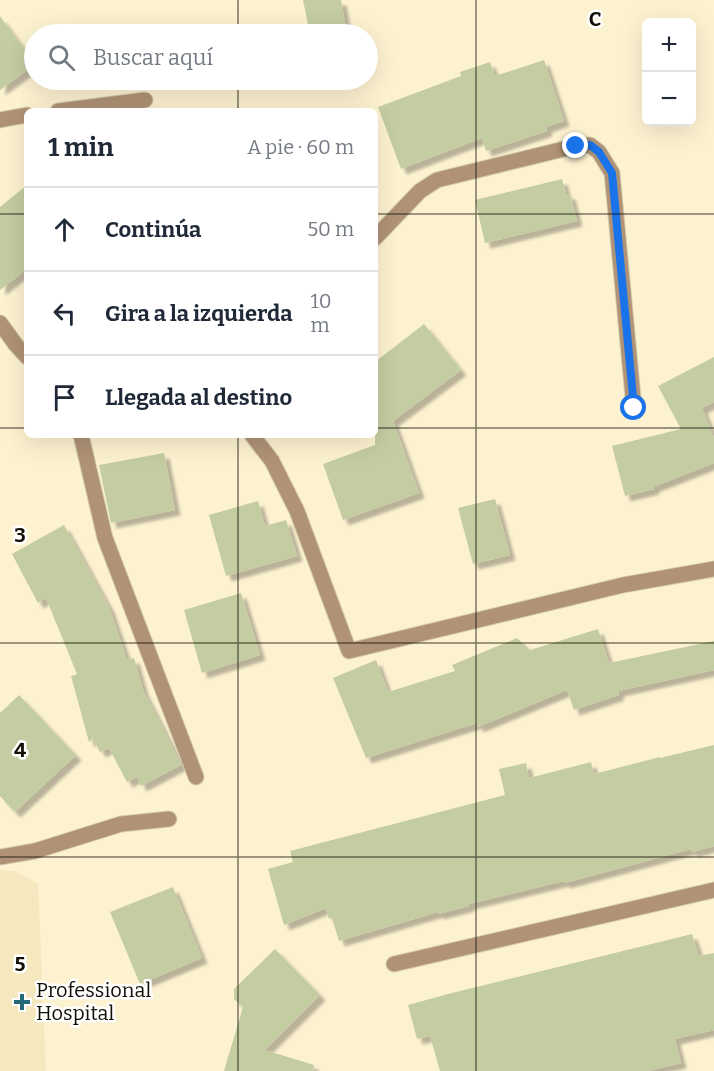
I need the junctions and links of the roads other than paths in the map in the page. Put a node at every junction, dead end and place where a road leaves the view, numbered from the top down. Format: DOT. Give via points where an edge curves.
graph roads {
  1 [pos="145,100"];
  2 [pos="82,108"];
  3 [pos="24,116"];
  4 [pos="0,120"];
  5 [pos="378,235"];
  6 [pos="0,323"];
  7 [pos="24,354"];
  8 [pos="634,408"];
  9 [pos="82,438"];
  10 [pos="254,438"];
  11 [pos="714,569"];
  12 [pos="196,777"];
  13 [pos="169,819"];
  14 [pos="0,857"];
  15 [pos="714,890"];
  16 [pos="394,964"];
  1 -- 2 [label="street"];
  3 -- 4 [label="street"];
  5 -- 8 [label="street" via="420,191 437,180 590,145 612,173"];
  6 -- 7 [label="street"];
  9 -- 12 [label="street" via="105,538"];
  10 -- 11 [label="street" via="272,461 297,511 349,651 623,585"];
  13 -- 14 [label="street" via="121,824 35,851"];
  15 -- 16 [label="street"];
}
